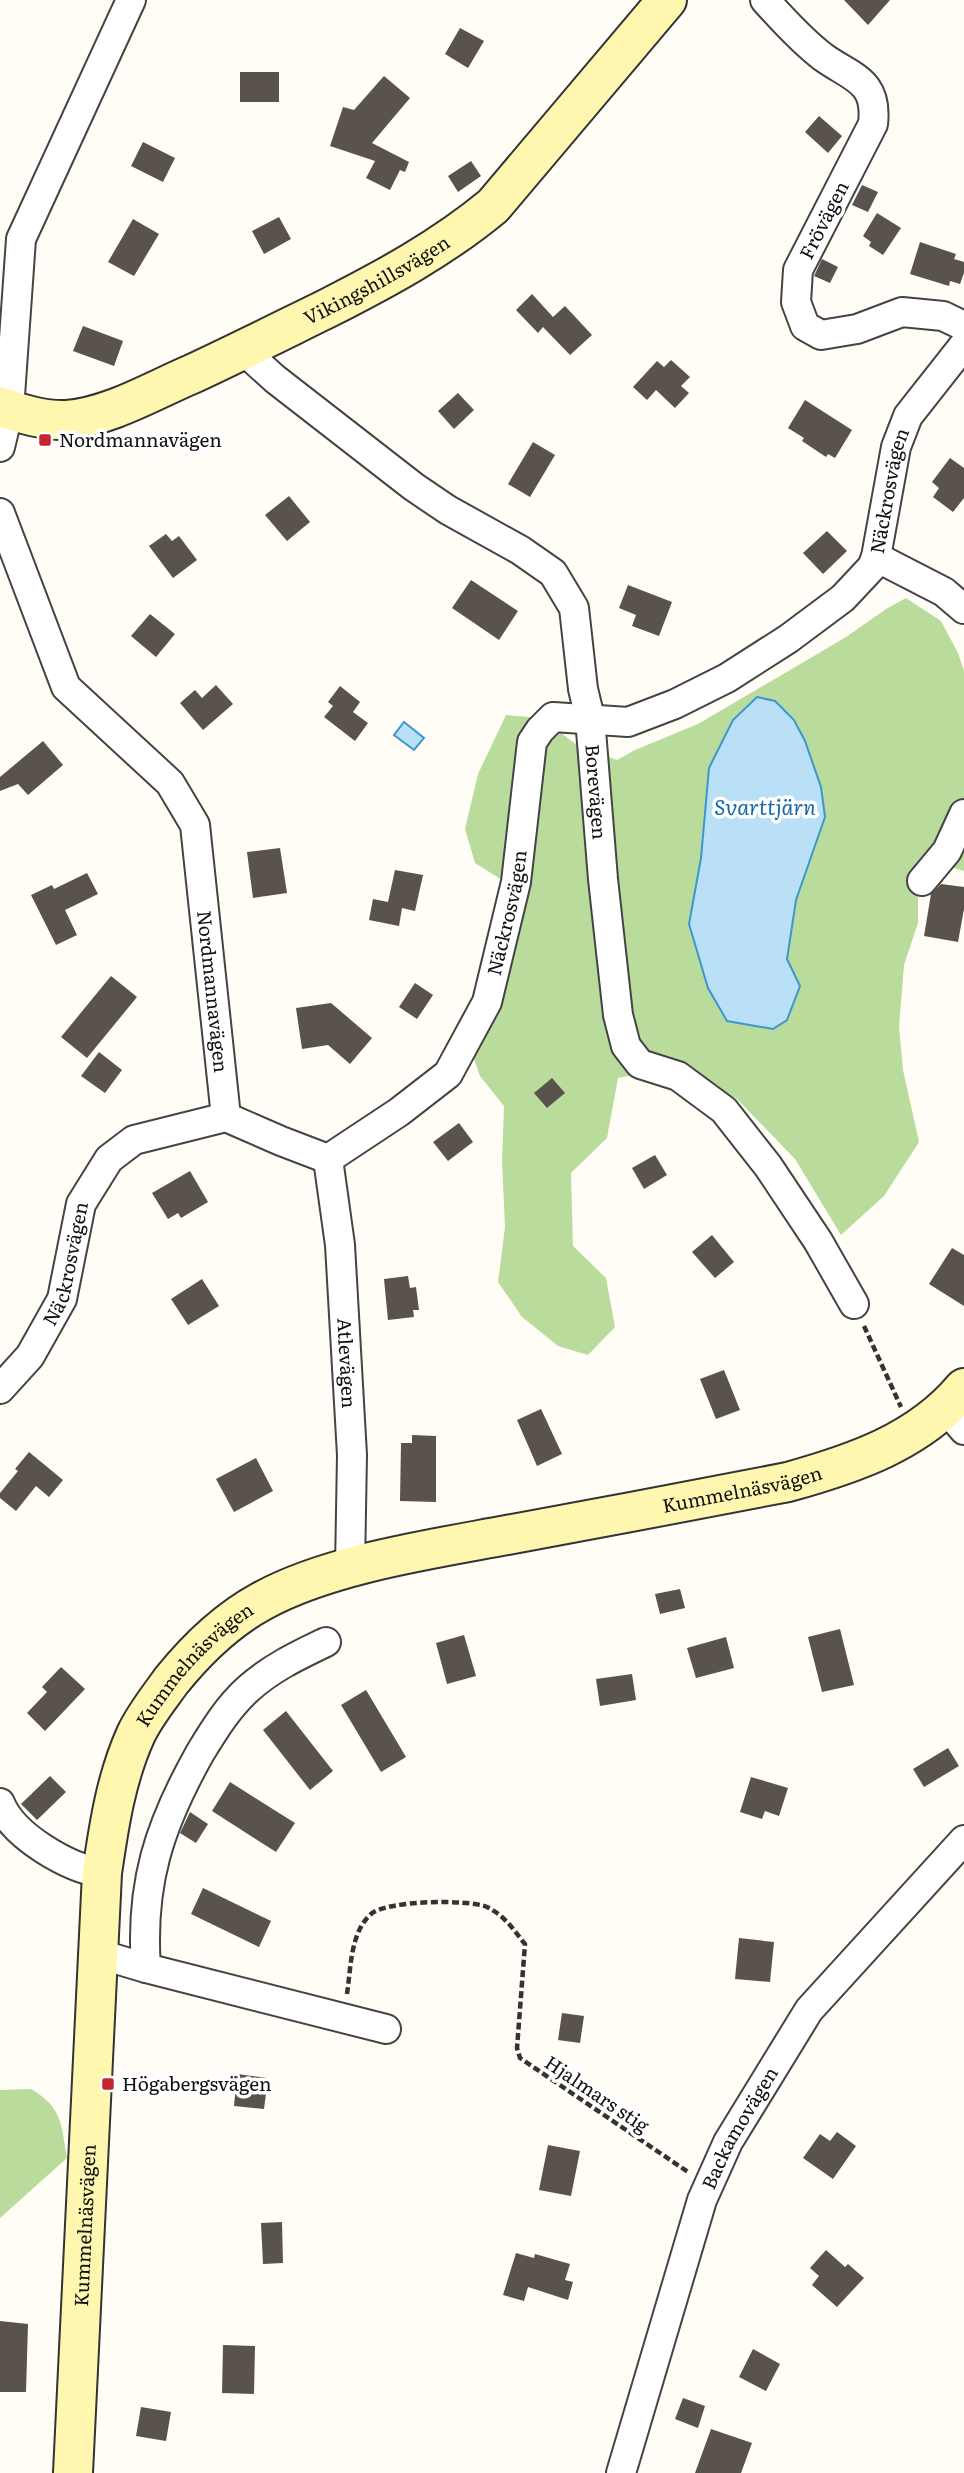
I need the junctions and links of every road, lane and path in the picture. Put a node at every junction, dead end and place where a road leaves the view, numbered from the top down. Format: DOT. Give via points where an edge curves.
graph roads {
  1 [pos="131,0"];
  2 [pos="667,0"];
  3 [pos="765,0"];
  4 [pos="964,327"];
  5 [pos="964,345"];
  6 [pos="243,350"];
  7 [pos="5,408"];
  8 [pos="0,447"];
  9 [pos="0,513"];
  10 [pos="876,557"];
  11 [pos="964,609"];
  12 [pos="590,718"];
  13 [pos="964,814"];
  14 [pos="922,881"];
  15 [pos="226,1117"];
  16 [pos="328,1159"];
  17 [pos="854,1304"];
  18 [pos="0,1389"];
  19 [pos="958,1409"];
  20 [pos="904,1415"];
  21 [pos="350,1568"];
  22 [pos="326,1642"];
  23 [pos="0,1803"];
  24 [pos="964,1840"];
  25 [pos="102,1873"];
  26 [pos="99,1954"];
  27 [pos="146,1968"];
  28 [pos="344,2018"];
  29 [pos="386,2029"];
  30 [pos="709,2186"];
  31 [pos="73,2473"];
  32 [pos="621,2473"];
  1 -- 7 [label="street" via="21,239"];
  2 -- 6 [label="street, Vikingshillsvägen" via="492,206 464,230 390,276"];
  3 -- 4 [label="street, Frövägen" via="823,57 855,76 875,106 873,124 798,270 796,302 805,326 821,335 857,329 902,312 943,317"];
  5 -- 10 [label="street, Näckrosvägen" via="908,416 896,447"];
  6 -- 7 [label="street, Vikingshillsvägen" via="96,414 66,420"];
  6 -- 12 [label="street, Borevägen" via="414,487 553,573 573,608"];
  7 -- 8 [label="street"];
  9 -- 15 [label="street, Nordmannavägen" via="66,687 170,783 195,825"];
  10 -- 11 [label="street" via="944,592"];
  10 -- 12 [label="street, Näckrosvägen" via="844,598 727,678 628,722"];
  12 -- 16 [label="street, Näckrosvägen" via="553,718 532,742 516,882 487,1002 448,1074"];
  12 -- 17 [label="street, Borevägen" via="603,879 618,1015 626,1046 639,1064 678,1076 724,1110 783,1187"];
  13 -- 14 [label="street" via="947,850"];
  15 -- 16 [label="street"];
  15 -- 18 [label="street, Näckrosvägen" via="134,1140 109,1159 81,1205 62,1298 30,1356"];
  16 -- 21 [label="street, Atlevägen" via="340,1245 352,1455"];
  17 -- 20 [label="path"];
  19 -- 21 [label="street, Kummelnäsvägen" via="881,1450 788,1482"];
  21 -- 25 [label="street, Kummelnäsvägen" via="262,1601 220,1631 181,1668 137,1733 112,1805"];
  22 -- 27 [label="street" via="281,1664 248,1689 228,1710 197,1758 155,1853 146,1896"];
  23 -- 25 [label="street" via="4,1814 38,1846"];
  24 -- 30 [label="street, Backamovägen" via="809,2010 728,2142"];
  25 -- 26 [label="street, Kummelnäsvägen"];
  26 -- 27 [label="street"];
  26 -- 31 [label="street, Kummelnäsvägen"];
  27 -- 28 [label="street"];
  28 -- 29 [label="street"];
  28 -- 30 [label="path, Hjalmars stig" via="356,1937 372,1913 414,1901 484,1906 505,1917 525,1944 520,2058"];
  30 -- 32 [label="street, Backamovägen"];
}
